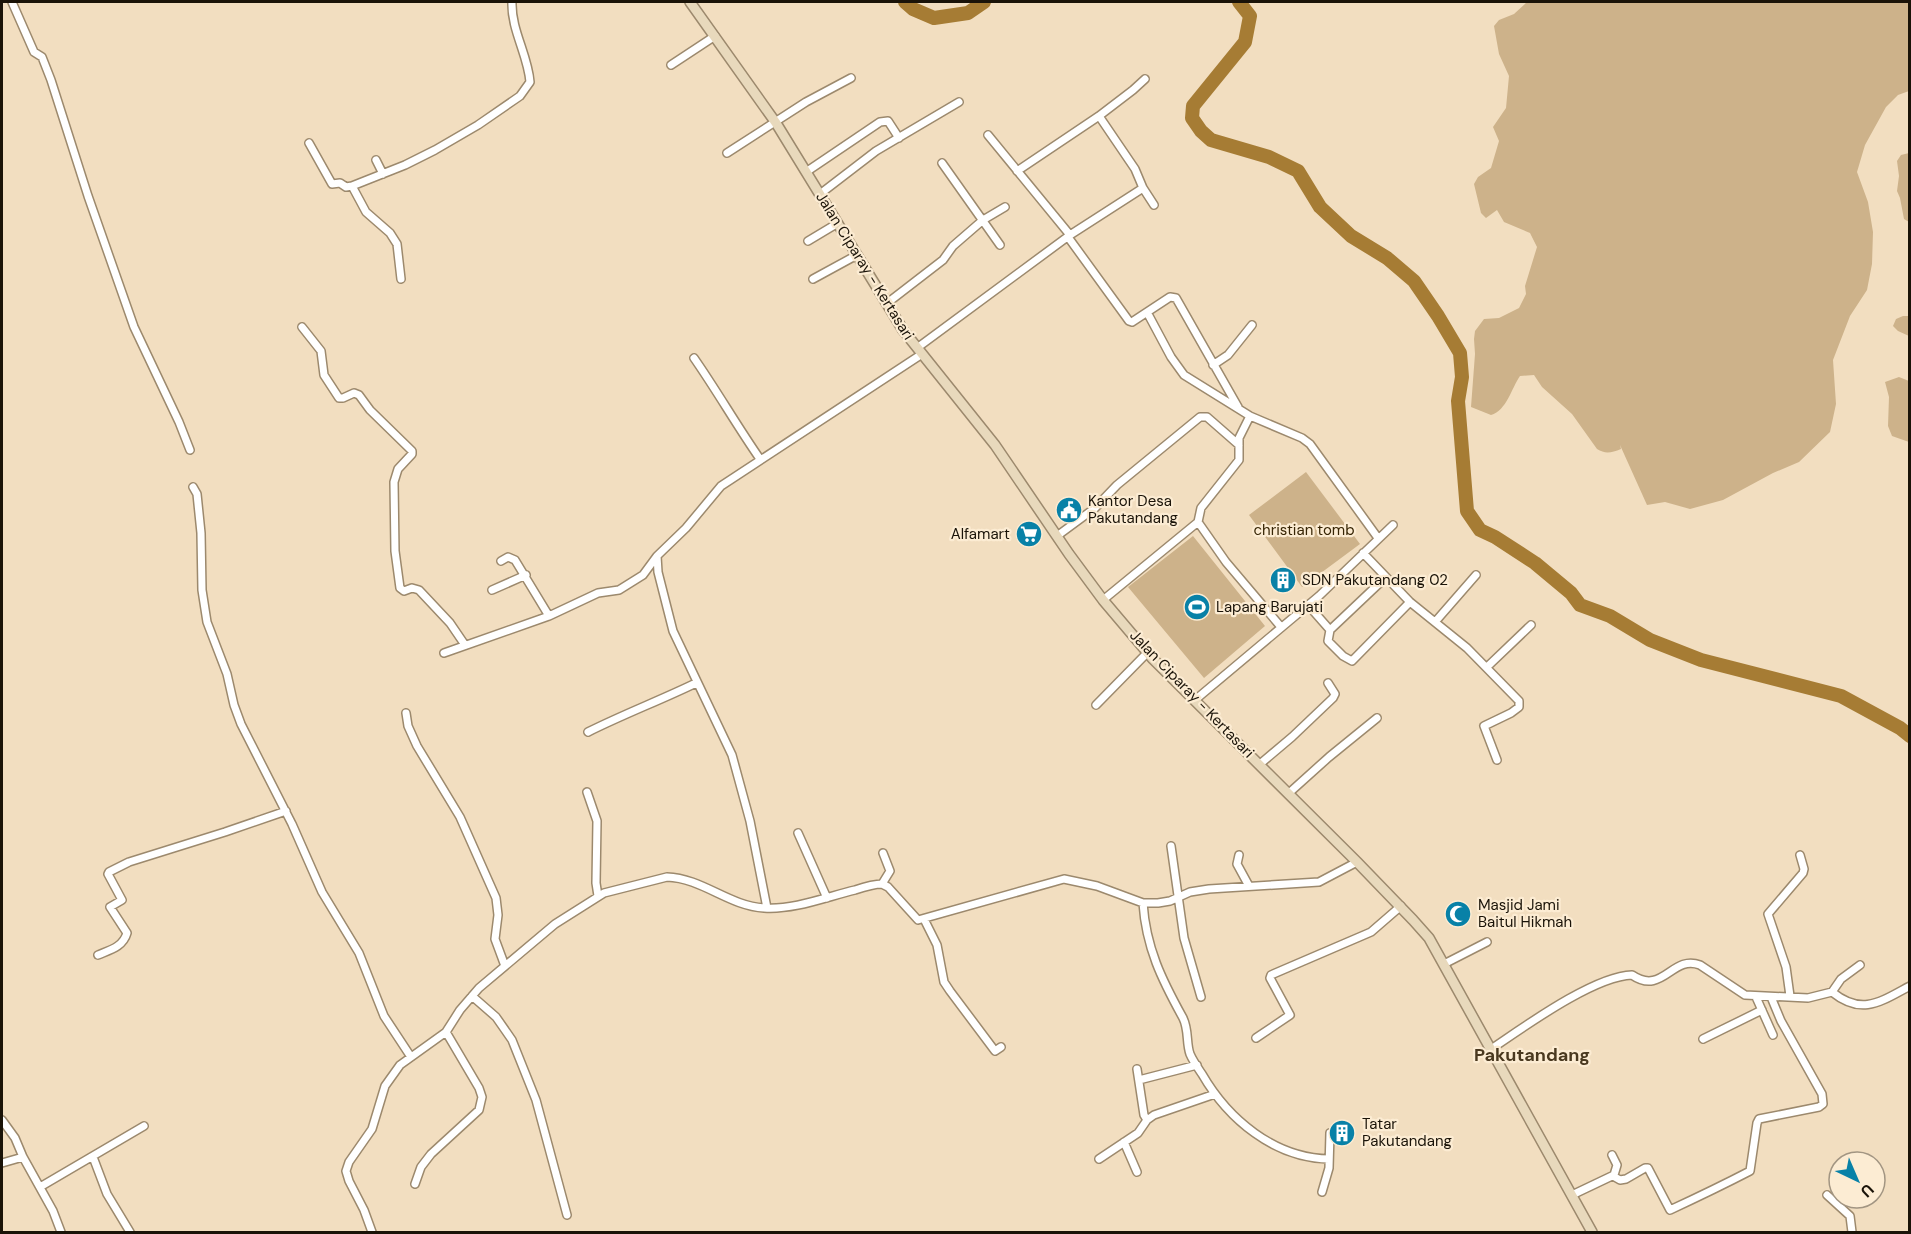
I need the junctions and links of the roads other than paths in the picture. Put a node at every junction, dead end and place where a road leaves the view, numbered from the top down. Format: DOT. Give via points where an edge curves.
graph roads {
  1 [pos="12,2"];
  2 [pos="512,2"];
  3 [pos="690,2"];
  4 [pos="715,36"];
  5 [pos="671,66"];
  6 [pos="851,78"];
  7 [pos="1145,79"];
  8 [pos="959,102"];
  9 [pos="1099,116"];
  10 [pos="776,123"];
  11 [pos="988,135"];
  12 [pos="899,138"];
  13 [pos="309,142"];
  14 [pos="727,153"];
  15 [pos="376,160"];
  16 [pos="942,163"];
  17 [pos="1017,171"];
  18 [pos="806,172"];
  19 [pos="383,174"];
  20 [pos="352,186"];
  21 [pos="1143,188"];
  22 [pos="820,194"];
  23 [pos="1154,205"];
  24 [pos="1005,207"];
  25 [pos="983,220"];
  26 [pos="838,223"];
  27 [pos="1069,236"];
  28 [pos="808,241"];
  29 [pos="1000,245"];
  30 [pos="857,255"];
  31 [pos="401,279"];
  32 [pos="813,279"];
  33 [pos="886,304"];
  34 [pos="1148,314"];
  35 [pos="1252,325"];
  36 [pos="302,327"];
  37 [pos="920,351"];
  38 [pos="694,358"];
  39 [pos="1213,365"];
  40 [pos="1239,410"];
  41 [pos="1250,416"];
  42 [pos="1239,445"];
  43 [pos="190,450"];
  44 [pos="760,459"];
  45 [pos="193,487"];
  46 [pos="1198,522"];
  47 [pos="1393,525"];
  48 [pos="1057,536"];
  49 [pos="1378,538"];
  50 [pos="1363,553"];
  51 [pos="657,556"];
  52 [pos="501,561"];
  53 [pos="526,575"];
  54 [pos="1476,575"];
  55 [pos="1386,577"];
  56 [pos="492,590"];
  57 [pos="1103,600"];
  58 [pos="1410,603"];
  59 [pos="1308,605"];
  60 [pos="549,616"];
  61 [pos="1435,622"];
  62 [pos="1531,625"];
  63 [pos="1281,627"];
  64 [pos="1330,630"];
  65 [pos="465,645"];
  66 [pos="1148,652"];
  67 [pos="444,653"];
  68 [pos="1487,668"];
  69 [pos="696,683"];
  70 [pos="1328,683"];
  71 [pos="1195,700"];
  72 [pos="1096,705"];
  73 [pos="405,713"];
  74 [pos="1377,718"];
  75 [pos="588,732"];
  76 [pos="1497,760"];
  77 [pos="1260,764"];
  78 [pos="587,792"];
  79 [pos="1289,794"];
  80 [pos="286,811"];
  81 [pos="798,834"];
  82 [pos="1171,846"];
  83 [pos="883,853"];
  84 [pos="1239,855"];
  85 [pos="1800,855"];
  86 [pos="1357,862"];
  87 [pos="882,884"];
  88 [pos="1249,886"];
  89 [pos="598,896"];
  90 [pos="1177,897"];
  91 [pos="827,898"];
  92 [pos="1143,903"];
  93 [pos="1401,906"];
  94 [pos="767,908"];
  95 [pos="924,919"];
  96 [pos="1487,942"];
  97 [pos="98,955"];
  98 [pos="1444,964"];
  99 [pos="1860,965"];
  100 [pos="505,966"];
  101 [pos="1910,986"];
  102 [pos="1832,993"];
  103 [pos="471,996"];
  104 [pos="1790,996"];
  105 [pos="1202,997"];
  106 [pos="1756,997"];
  107 [pos="1771,997"];
  108 [pos="1762,1010"];
  109 [pos="446,1032"];
  110 [pos="1773,1035"];
  111 [pos="1256,1038"];
  112 [pos="1703,1040"];
  113 [pos="1001,1047"];
  114 [pos="1491,1049"];
  115 [pos="411,1057"];
  116 [pos="1197,1065"];
  117 [pos="1137,1069"];
  118 [pos="1139,1080"];
  119 [pos="1215,1094"];
  120 [pos="1148,1119"];
  121 [pos="2,1120"];
  122 [pos="144,1126"];
  123 [pos="1330,1133"];
  124 [pos="1124,1142"];
  125 [pos="1612,1155"];
  126 [pos="93,1156"];
  127 [pos="22,1157"];
  128 [pos="1099,1159"];
  129 [pos="1329,1159"];
  130 [pos="2,1163"];
  131 [pos="1137,1172"];
  132 [pos="1613,1176"];
  133 [pos="415,1184"];
  134 [pos="40,1187"];
  135 [pos="1322,1192"];
  136 [pos="1572,1195"];
  137 [pos="1843,1210"];
  138 [pos="567,1215"];
  139 [pos="61,1233"];
  140 [pos="130,1233"];
  141 [pos="372,1233"];
  142 [pos="1592,1233"];
  143 [pos="1852,1233"];
  1 -- 43 [label="street" via="34,52 42,57 130,317"];
  2 -- 19 [label="street" via="530,82 520,96 478,125"];
  3 -- 4 [label="main road, Jalan Ciparay - Kertasari"];
  4 -- 5 [label="street"];
  4 -- 10 [label="main road, Jalan Ciparay - Kertasari"];
  6 -- 10 [label="street"];
  7 -- 9 [label="street"];
  8 -- 12 [label="street"];
  9 -- 17 [label="street"];
  9 -- 21 [label="street" via="1135,168"];
  10 -- 14 [label="street"];
  10 -- 18 [label="main road, Jalan Ciparay - Kertasari"];
  11 -- 17 [label="street"];
  12 -- 18 [label="street" via="888,121 879,122"];
  12 -- 22 [label="street"];
  13 -- 20 [label="street" via="332,184"];
  15 -- 19 [label="street"];
  16 -- 25 [label="street"];
  17 -- 27 [label="street"];
  18 -- 22 [label="main road, Jalan Ciparay - Kertasari"];
  19 -- 20 [label="street"];
  20 -- 31 [label="street" via="366,212 397,244"];
  21 -- 23 [label="street"];
  21 -- 27 [label="street"];
  22 -- 26 [label="main road, Jalan Ciparay - Kertasari"];
  24 -- 25 [label="street"];
  25 -- 29 [label="street"];
  25 -- 33 [label="street" via="943,260"];
  26 -- 28 [label="street"];
  26 -- 30 [label="main road, Jalan Ciparay - Kertasari"];
  27 -- 34 [label="street" via="1129,321"];
  27 -- 37 [label="street"];
  30 -- 32 [label="street"];
  30 -- 33 [label="main road, Jalan Ciparay - Kertasari"];
  33 -- 37 [label="main road, Jalan Ciparay - Kertasari"];
  34 -- 39 [label="street" via="1170,297 1176,298"];
  34 -- 40 [label="street" via="1184,375"];
  35 -- 39 [label="street" via="1228,355"];
  36 -- 65 [label="street" via="321,351 324,375 339,398 359,394 412,451 398,469 394,482 400,588 419,590"];
  37 -- 44 [label="street"];
  37 -- 48 [label="main road, Jalan Ciparay - Kertasari" via="995,445"];
  38 -- 44 [label="street"];
  39 -- 40 [label="street"];
  40 -- 41 [label="street"];
  41 -- 42 [label="street"];
  41 -- 49 [label="street" via="1310,444"];
  42 -- 46 [label="street" via="1237,464 1201,508"];
  42 -- 48 [label="street" via="1207,417 1200,417"];
  44 -- 51 [label="street" via="721,486"];
  45 -- 80 [label="street" via="197,494 207,622 241,724"];
  46 -- 57 [label="street"];
  46 -- 63 [label="street"];
  47 -- 49 [label="street"];
  48 -- 57 [label="main road, Jalan Ciparay - Kertasari"];
  49 -- 50 [label="street"];
  50 -- 55 [label="street"];
  50 -- 59 [label="street"];
  51 -- 60 [label="street" via="643,575 619,590 598,593"];
  51 -- 69 [label="street" via="673,631"];
  52 -- 53 [label="street" via="512,557"];
  53 -- 56 [label="street"];
  53 -- 60 [label="street"];
  54 -- 61 [label="street"];
  55 -- 58 [label="street"];
  55 -- 64 [label="street"];
  57 -- 66 [label="main road, Jalan Ciparay - Kertasari"];
  58 -- 61 [label="street"];
  58 -- 64 [label="street" via="1352,661 1328,641"];
  59 -- 63 [label="street"];
  59 -- 64 [label="street"];
  60 -- 65 [label="street"];
  61 -- 68 [label="street"];
  62 -- 68 [label="street"];
  63 -- 71 [label="street"];
  65 -- 67 [label="street"];
  66 -- 71 [label="main road, Jalan Ciparay - Kertasari"];
  66 -- 72 [label="street"];
  68 -- 76 [label="street" via="1519,702 1511,713 1484,726"];
  69 -- 75 [label="street"];
  69 -- 94 [label="street" via="732,755"];
  70 -- 77 [label="street" via="1335,694 1333,698"];
  71 -- 77 [label="main road, Jalan Ciparay - Kertasari"];
  73 -- 100 [label="street" via="417,746 460,817 496,898 495,939"];
  74 -- 79 [label="street"];
  77 -- 79 [label="main road, Jalan Ciparay - Kertasari"];
  78 -- 89 [label="street" via="597,821"];
  79 -- 86 [label="main road, Jalan Ciparay - Kertasari"];
  80 -- 97 [label="street" via="109,872 122,900 110,907 127,933 119,946"];
  80 -- 115 [label="street" via="322,892 359,953 379,1006"];
  81 -- 91 [label="street"];
  82 -- 90 [label="street"];
  83 -- 87 [label="street" via="890,871"];
  84 -- 88 [label="street" via="1237,864"];
  85 -- 104 [label="street" via="1803,873 1768,914"];
  86 -- 88 [label="street" via="1319,882"];
  86 -- 93 [label="main road, Jalan Ciparay - Kertasari"];
  87 -- 91 [label="street"];
  87 -- 95 [label="street" via="915,919"];
  88 -- 90 [label="street" via="1209,889"];
  89 -- 94 [label="street" via="678,877 732,901"];
  89 -- 100 [label="street" via="555,924"];
  90 -- 92 [label="street"];
  90 -- 105 [label="street" via="1184,938"];
  91 -- 94 [label="street"];
  92 -- 95 [label="street" via="1064,879"];
  92 -- 116 [label="street" via="1150,947 1184,1021 1190,1053"];
  93 -- 98 [label="main road, Jalan Ciparay - Kertasari" via="1429,938"];
  93 -- 111 [label="street" via="1371,932 1271,975 1290,1015"];
  95 -- 113 [label="street" via="937,945 944,982 950,992 995,1051"];
  96 -- 98 [label="street"];
  98 -- 114 [label="main road, Jalan Ciparay - Kertasari"];
  99 -- 102 [label="street" via="1841,979"];
  100 -- 103 [label="street"];
  101 -- 102 [label="street" via="1863,1006 1851,1005"];
  102 -- 104 [label="street" via="1808,998"];
  103 -- 109 [label="street"];
  103 -- 138 [label="street" via="496,1017 512,1040 536,1100"];
  104 -- 107 [label="street"];
  106 -- 107 [label="street"];
  106 -- 108 [label="street"];
  106 -- 114 [label="street" via="1737,991 1692,962 1651,982 1625,975 1606,980 1561,1004"];
  107 -- 132 [label="street" via="1822,1094 1823,1104 1759,1119 1750,1171 1670,1210 1648,1168 1626,1179"];
  108 -- 110 [label="street"];
  108 -- 112 [label="street"];
  109 -- 115 [label="street"];
  109 -- 133 [label="street" via="479,1088 482,1104 431,1154"];
  114 -- 136 [label="main road, Jalan Ciparay - Kertasari"];
  115 -- 141 [label="street" via="385,1086 372,1129 346,1171"];
  116 -- 118 [label="street"];
  116 -- 119 [label="street"];
  117 -- 118 [label="street"];
  118 -- 120 [label="street"];
  119 -- 120 [label="street"];
  119 -- 129 [label="street" via="1254,1133 1306,1157"];
  120 -- 124 [label="street" via="1138,1133"];
  121 -- 127 [label="street"];
  122 -- 126 [label="street"];
  123 -- 129 [label="street"];
  124 -- 128 [label="street"];
  124 -- 131 [label="street"];
  125 -- 132 [label="street" via="1617,1165"];
  126 -- 134 [label="street"];
  126 -- 140 [label="street"];
  127 -- 130 [label="street"];
  127 -- 134 [label="street"];
  129 -- 135 [label="street"];
  132 -- 136 [label="street"];
  134 -- 139 [label="street"];
  136 -- 142 [label="main road, Jalan Ciparay - Kertasari"];
  137 -- 143 [label="street" via="1850,1216"];
}
